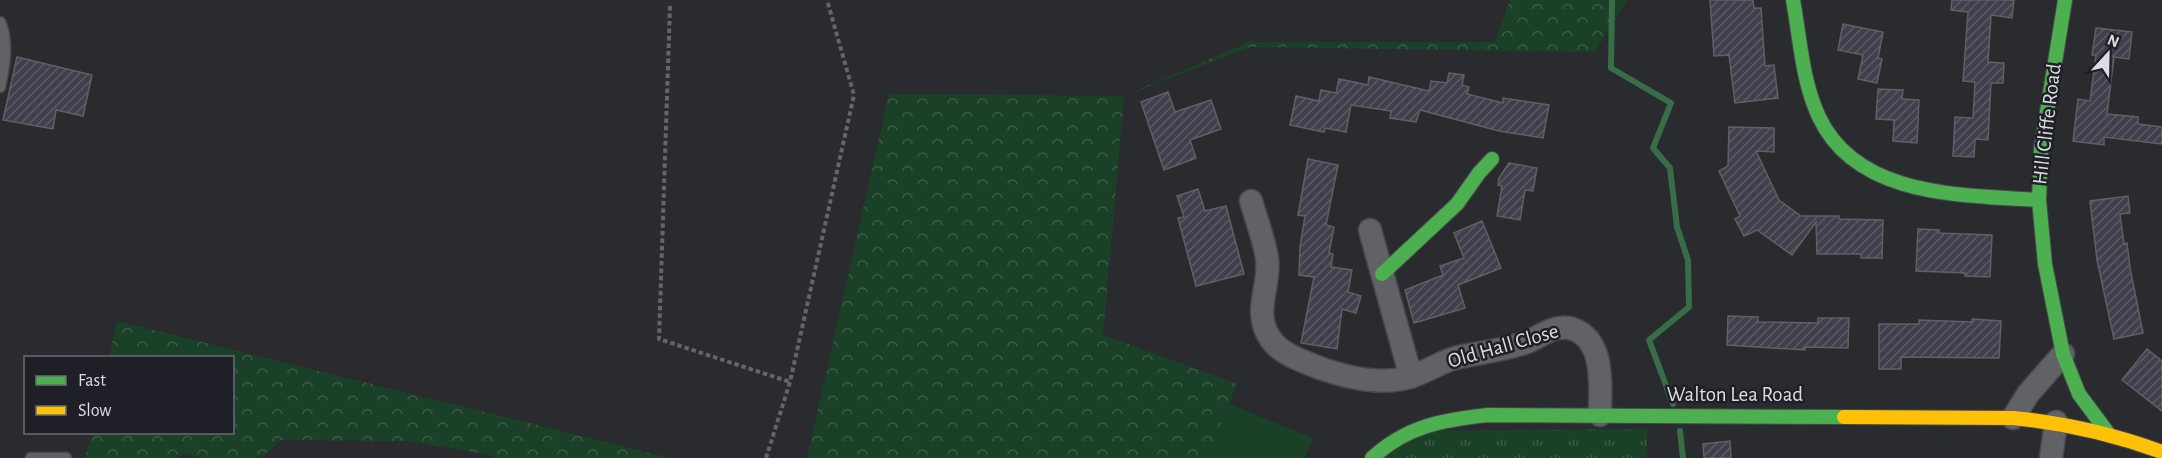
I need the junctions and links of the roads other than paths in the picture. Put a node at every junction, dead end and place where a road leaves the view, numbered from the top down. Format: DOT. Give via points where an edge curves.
graph roads {
  1 [pos="1793,0"];
  2 [pos="2065,0"];
  3 [pos="0,22"];
  4 [pos="0,87"];
  5 [pos="1492,159"];
  6 [pos="2038,200"];
  7 [pos="1251,201"];
  8 [pos="1370,230"];
  9 [pos="1382,274"];
  10 [pos="2063,354"];
  11 [pos="1411,376"];
  12 [pos="1600,415"];
  13 [pos="2013,418"];
  14 [pos="2056,422"];
  15 [pos="2108,433"];
  16 [pos="2162,452"];
  17 [pos="31,458"];
  18 [pos="66,458"];
  19 [pos="1372,458"];
  20 [pos="2051,458"];
  1 -- 6 [label="street" via="1813,98 1827,133 1848,156 1879,175 1916,188"];
  2 -- 6 [label="street, Hill Cliffe Road" via="2041,148"];
  3 -- 4 [label="lane" via="5,52"];
  5 -- 9 [label="street" via="1457,204"];
  6 -- 10 [label="street, Hill Cliffe Road" via="2045,264"];
  7 -- 11 [label="street, Old Hall Close" via="1268,259 1262,321 1277,347 1307,363 1350,376 1385,380"];
  8 -- 9 [label="street"];
  9 -- 11 [label="street"];
  10 -- 13 [label="street"];
  10 -- 15 [label="street, Hill Cliffe Road" via="2079,394"];
  11 -- 12 [label="street, Old Hall Close" via="1454,358 1526,342 1562,327 1582,335 1597,355"];
  12 -- 13 [label="street, Walton Lea Road"];
  12 -- 19 [label="street, Walton Lea Road" via="1488,415 1439,420 1409,431"];
  13 -- 14 [label="street, Walton Lea Road"];
  14 -- 15 [label="street, Walton Lea Road"];
  14 -- 20 [label="street"];
  15 -- 16 [label="street, Walton Lea Road"];
  17 -- 18 [label="lane"];
}
